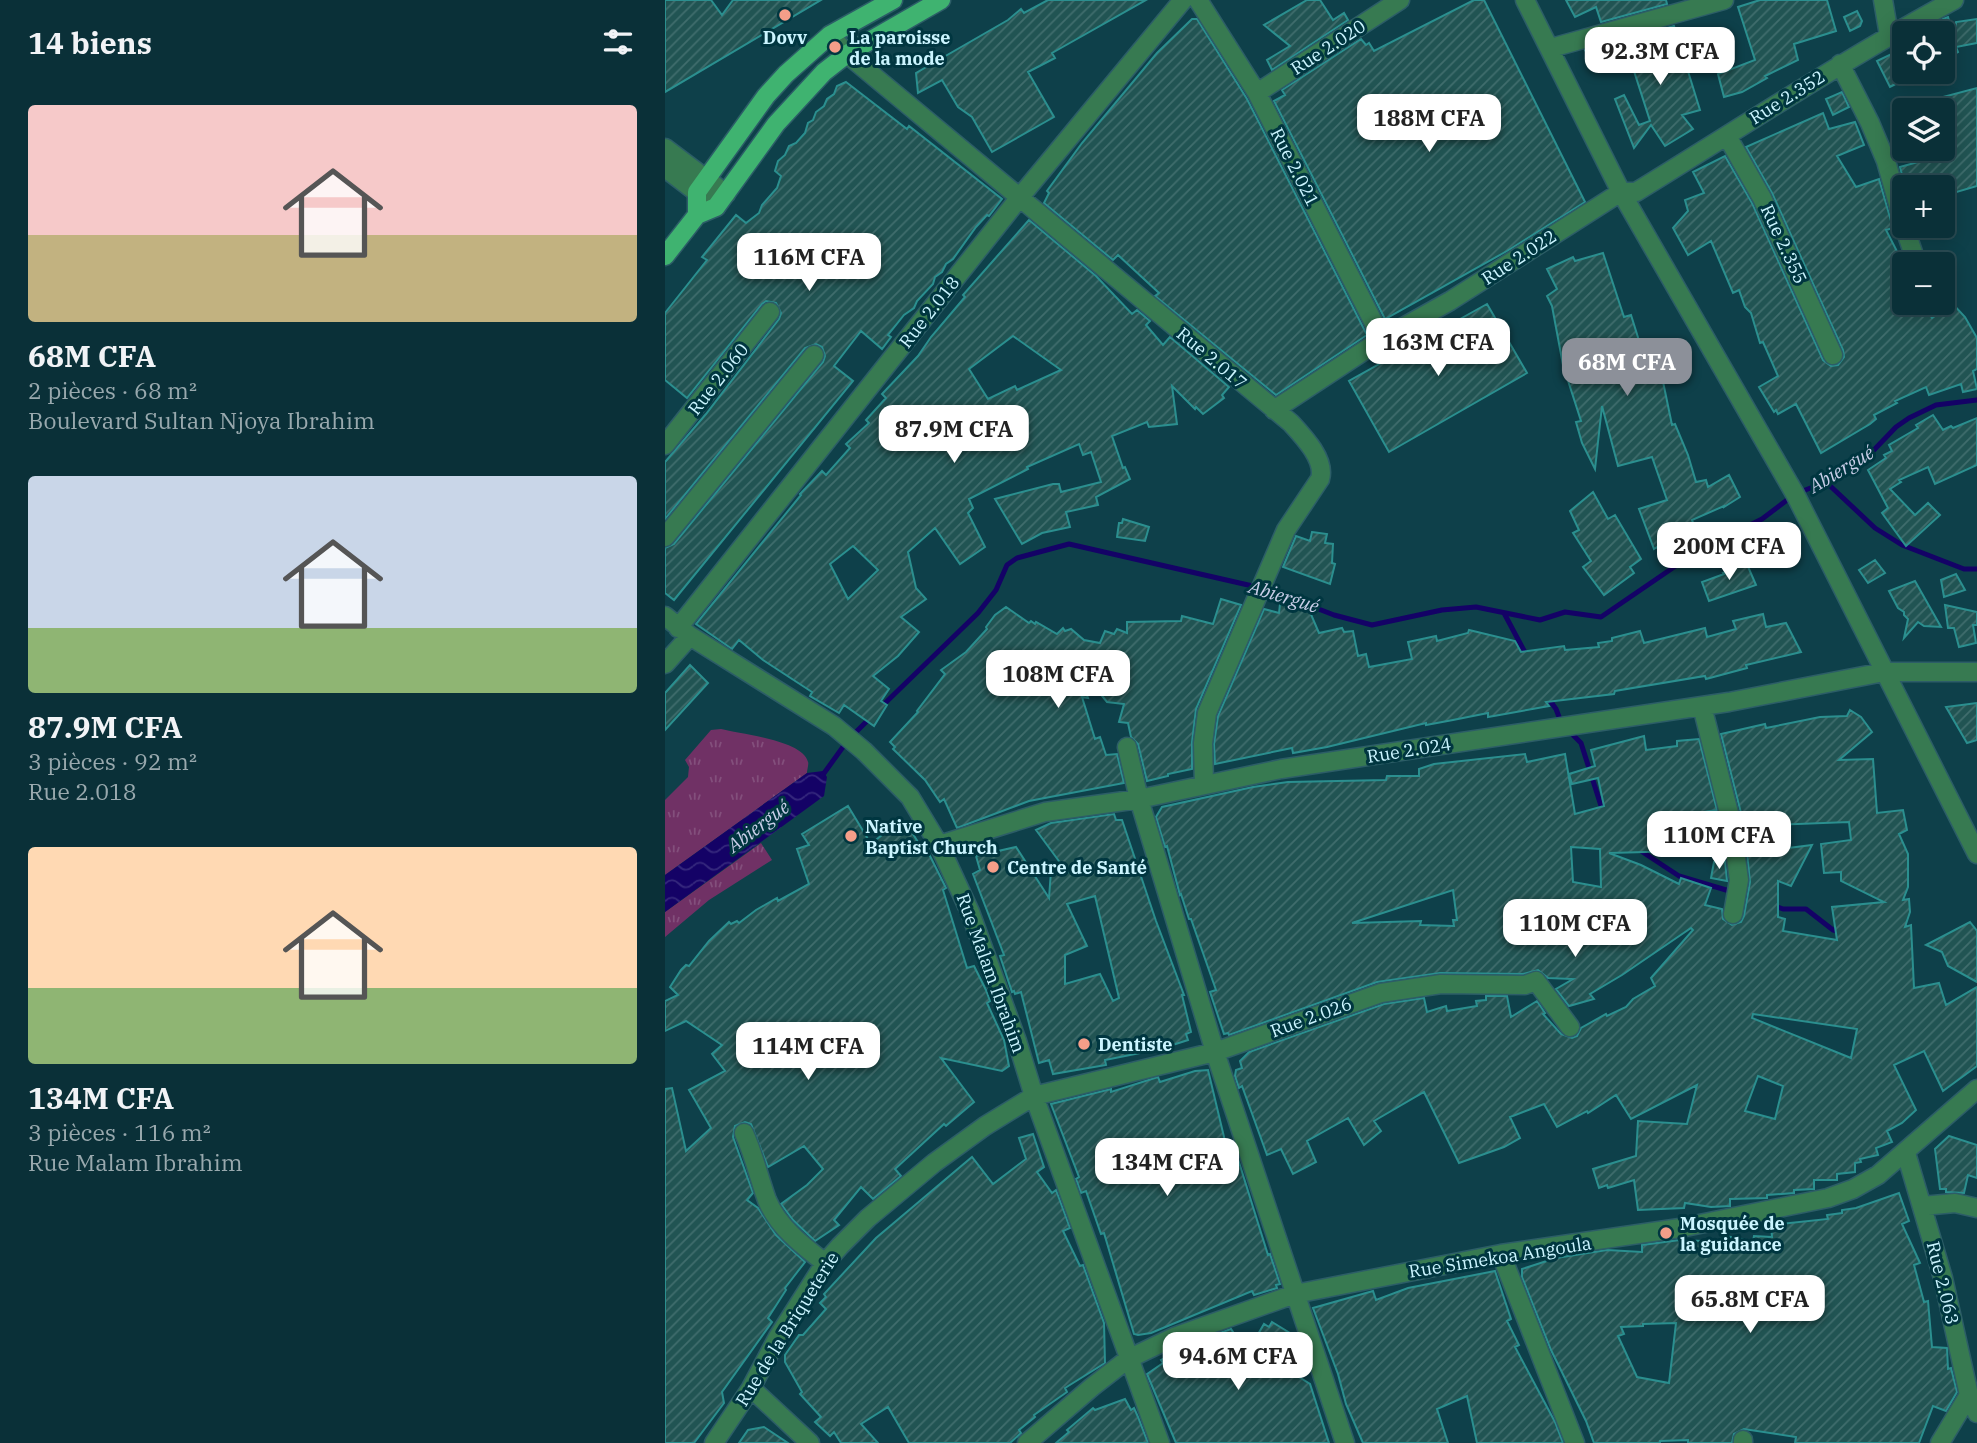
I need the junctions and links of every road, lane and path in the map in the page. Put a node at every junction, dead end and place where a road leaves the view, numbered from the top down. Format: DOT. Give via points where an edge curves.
graph roads {
  1 [pos="893,0"];
  2 [pos="940,0"];
  3 [pos="1183,0"];
  4 [pos="1198,0"];
  5 [pos="1400,0"];
  6 [pos="1525,0"];
  7 [pos="1724,0"];
  8 [pos="1884,0"];
  9 [pos="1954,0"];
  10 [pos="830,35"];
  11 [pos="1889,35"];
  12 [pos="1551,48"];
  13 [pos="847,54"];
  14 [pos="1840,64"];
  15 [pos="1257,93"];
  16 [pos="1727,136"];
  17 [pos="665,148"];
  18 [pos="665,168"];
  19 [pos="1892,182"];
  20 [pos="702,185"];
  21 [pos="1621,192"];
  22 [pos="1020,197"];
  23 [pos="721,201"];
  24 [pos="697,215"];
  25 [pos="665,256"];
  26 [pos="771,312"];
  27 [pos="1382,339"];
  28 [pos="814,355"];
  29 [pos="1833,355"];
  30 [pos="1274,410"];
  31 [pos="665,445"];
  32 [pos="665,537"];
  33 [pos="678,626"];
  34 [pos="665,664"];
  35 [pos="1884,672"];
  36 [pos="1977,672"];
  37 [pos="1702,706"];
  38 [pos="1127,747"];
  39 [pos="1205,784"];
  40 [pos="1139,799"];
  41 [pos="939,845"];
  42 [pos="1977,854"];
  43 [pos="1733,914"];
  44 [pos="1570,1027"];
  45 [pos="1215,1052"];
  46 [pos="1977,1088"];
  47 [pos="1034,1096"];
  48 [pos="744,1133"];
  49 [pos="1906,1153"];
  50 [pos="1922,1206"];
  51 [pos="1977,1208"];
  52 [pos="1501,1254"];
  53 [pos="825,1263"];
  54 [pos="1295,1294"];
  55 [pos="1128,1359"];
  56 [pos="751,1388"];
  57 [pos="1969,1395"];
  58 [pos="1977,1413"];
  59 [pos="714,1443"];
  60 [pos="810,1443"];
  61 [pos="1027,1443"];
  62 [pos="1160,1443"];
  63 [pos="1345,1443"];
  64 [pos="1575,1443"];
  65 [pos="1940,1443"];
  1 -- 10 [label="main road"];
  2 -- 13 [label="main road"];
  3 -- 22 [label="street, Rue 2.018"];
  4 -- 15 [label="street, Rue 2.021"];
  5 -- 15 [label="street, Rue 2.020"];
  6 -- 12 [label="street"];
  7 -- 12 [label="street"];
  8 -- 11 [label="street"];
  9 -- 11 [label="street, Rue 2.352"];
  10 -- 13 [label="street, Rue 2.017"];
  10 -- 20 [label="main road" via="766,96"];
  11 -- 14 [label="street, Rue 2.352"];
  12 -- 21 [label="street"];
  13 -- 22 [label="street, Rue 2.017"];
  13 -- 23 [label="main road" via="776,124"];
  14 -- 16 [label="street, Rue 2.352"];
  14 -- 19 [label="street"];
  15 -- 27 [label="street, Rue 2.021"];
  16 -- 21 [label="street, Rue 2.352" via="1636,192"];
  16 -- 29 [label="street, Rue 2.355" via="1762,198"];
  17 -- 20 [label="street"];
  18 -- 20 [label="street"];
  20 -- 23 [label="street"];
  20 -- 24 [label="main road"];
  21 -- 27 [label="street, Rue 2.022"];
  21 -- 35 [label="street" via="1795,494"];
  22 -- 30 [label="street, Rue 2.017"];
  22 -- 33 [label="street, Rue 2.018"];
  23 -- 24 [label="main road"];
  24 -- 25 [label="main road"];
  26 -- 31 [label="street, Rue 2.060"];
  27 -- 30 [label="street, Rue 2.022"];
  28 -- 32 [label="street"];
  30 -- 39 [label="street, Rue 2.017" via="1301,435 1322,472 1286,530 1207,713"];
  33 -- 34 [label="street, Rue 2.018"];
  33 -- 41 [label="street, Rue Malam Ibrahim" via="834,726 864,751 910,797"];
  35 -- 36 [label="street, Rue 2.024"];
  35 -- 37 [label="street, Rue 2.024"];
  35 -- 42 [label="street"];
  37 -- 39 [label="street, Rue 2.024"];
  37 -- 43 [label="street" via="1733,833 1739,880"];
  38 -- 40 [label="street"];
  39 -- 40 [label="street, Rue 2.024"];
  40 -- 41 [label="street, Rue 2.024" via="1045,813"];
  40 -- 45 [label="street"];
  41 -- 47 [label="street, Rue Malam Ibrahim" via="970,912"];
  44 -- 45 [label="street, Rue 2.026" via="1536,981 1525,985 1441,984 1356,1000"];
  45 -- 47 [label="street, Rue 2.026"];
  45 -- 54 [label="street"];
  46 -- 49 [label="street, Rue Simekoa Angoula"];
  47 -- 53 [label="street, Rue de la Briqueterie" via="934,1163 867,1218"];
  47 -- 55 [label="street, Rue Malam Ibrahim"];
  48 -- 53 [label="street" via="768,1202 793,1238"];
  49 -- 50 [label="street, Rue 2.063"];
  49 -- 52 [label="street, Rue Simekoa Angoula" via="1878,1175 1828,1198 1680,1228"];
  50 -- 51 [label="street" via="1955,1203"];
  50 -- 57 [label="street, Rue 2.063"];
  52 -- 54 [label="street, Rue Simekoa Angoula"];
  52 -- 64 [label="street"];
  53 -- 56 [label="street, Rue de la Briqueterie"];
  54 -- 55 [label="street, Rue Simekoa Angoula" via="1174,1337"];
  54 -- 63 [label="street"];
  55 -- 61 [label="street, Rue Simekoa Angoula"];
  55 -- 62 [label="street, Rue Malam Ibrahim"];
  56 -- 59 [label="street, Rue de la Briqueterie"];
  56 -- 60 [label="street"];
  57 -- 58 [label="street, Rue 2.063"];
  57 -- 65 [label="street"];
}
